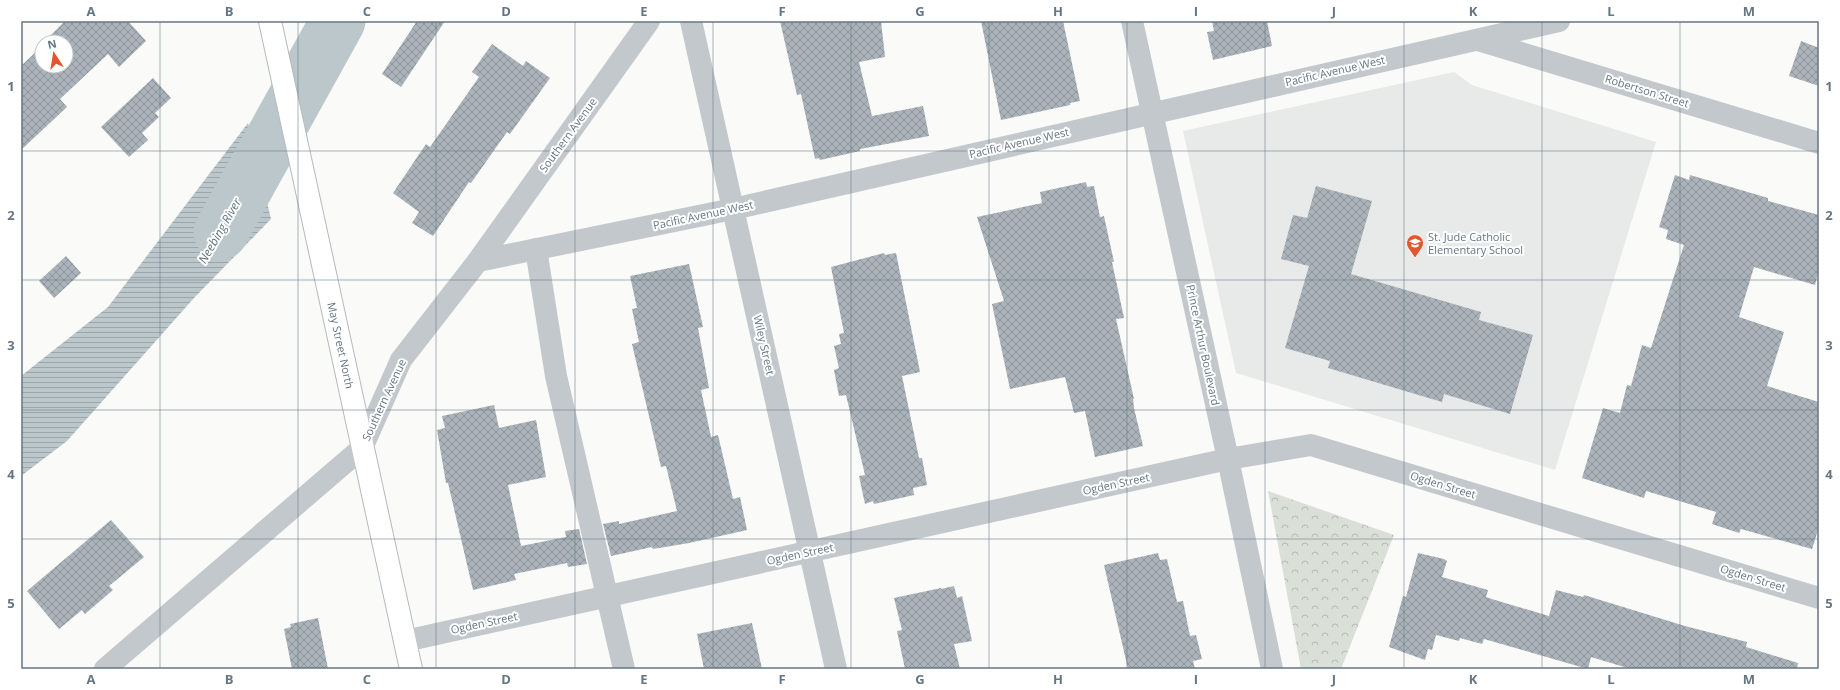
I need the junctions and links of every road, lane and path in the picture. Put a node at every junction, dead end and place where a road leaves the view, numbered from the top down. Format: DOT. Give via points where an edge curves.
graph roads {
  1 [pos="270,21"];
  2 [pos="649,21"];
  3 [pos="691,21"];
  4 [pos="1132,21"];
  5 [pos="1559,21"];
  6 [pos="1475,39"];
  7 [pos="1152,113"];
  8 [pos="1819,143"];
  9 [pos="733,209"];
  10 [pos="536,249"];
  11 [pos="478,261"];
  12 [pos="362,448"];
  13 [pos="1228,459"];
  14 [pos="810,551"];
  15 [pos="608,596"];
  16 [pos="1819,598"];
  17 [pos="405,641"];
  18 [pos="105,669"];
  19 [pos="411,669"];
  20 [pos="624,669"];
  21 [pos="836,669"];
  22 [pos="1272,669"];
  1 -- 12 [label="main road, May Street North"];
  2 -- 11 [label="street, Southern Avenue"];
  3 -- 9 [label="street, Wiley Street"];
  4 -- 7 [label="street, Prince Arthur Boulevard"];
  5 -- 6 [label="street, Pacific Avenue West"];
  6 -- 7 [label="street, Pacific Avenue West"];
  6 -- 8 [label="street, Robertson Street"];
  7 -- 9 [label="street, Pacific Avenue West"];
  7 -- 13 [label="street, Prince Arthur Boulevard"];
  9 -- 10 [label="street, Pacific Avenue West"];
  9 -- 14 [label="street, Wiley Street"];
  10 -- 11 [label="street, Pacific Avenue West"];
  10 -- 15 [label="street" via="556,376"];
  11 -- 12 [label="street, Southern Avenue" via="401,360"];
  12 -- 17 [label="main road, May Street North"];
  12 -- 18 [label="street, Southern Avenue"];
  13 -- 14 [label="street, Ogden Street"];
  13 -- 16 [label="street, Ogden Street" via="1311,445"];
  13 -- 22 [label="street, Prince Arthur Boulevard"];
  14 -- 15 [label="street, Ogden Street"];
  14 -- 21 [label="street, Wiley Street"];
  15 -- 17 [label="street, Ogden Street"];
  15 -- 20 [label="street"];
  17 -- 19 [label="main road, May Street North"];
}
